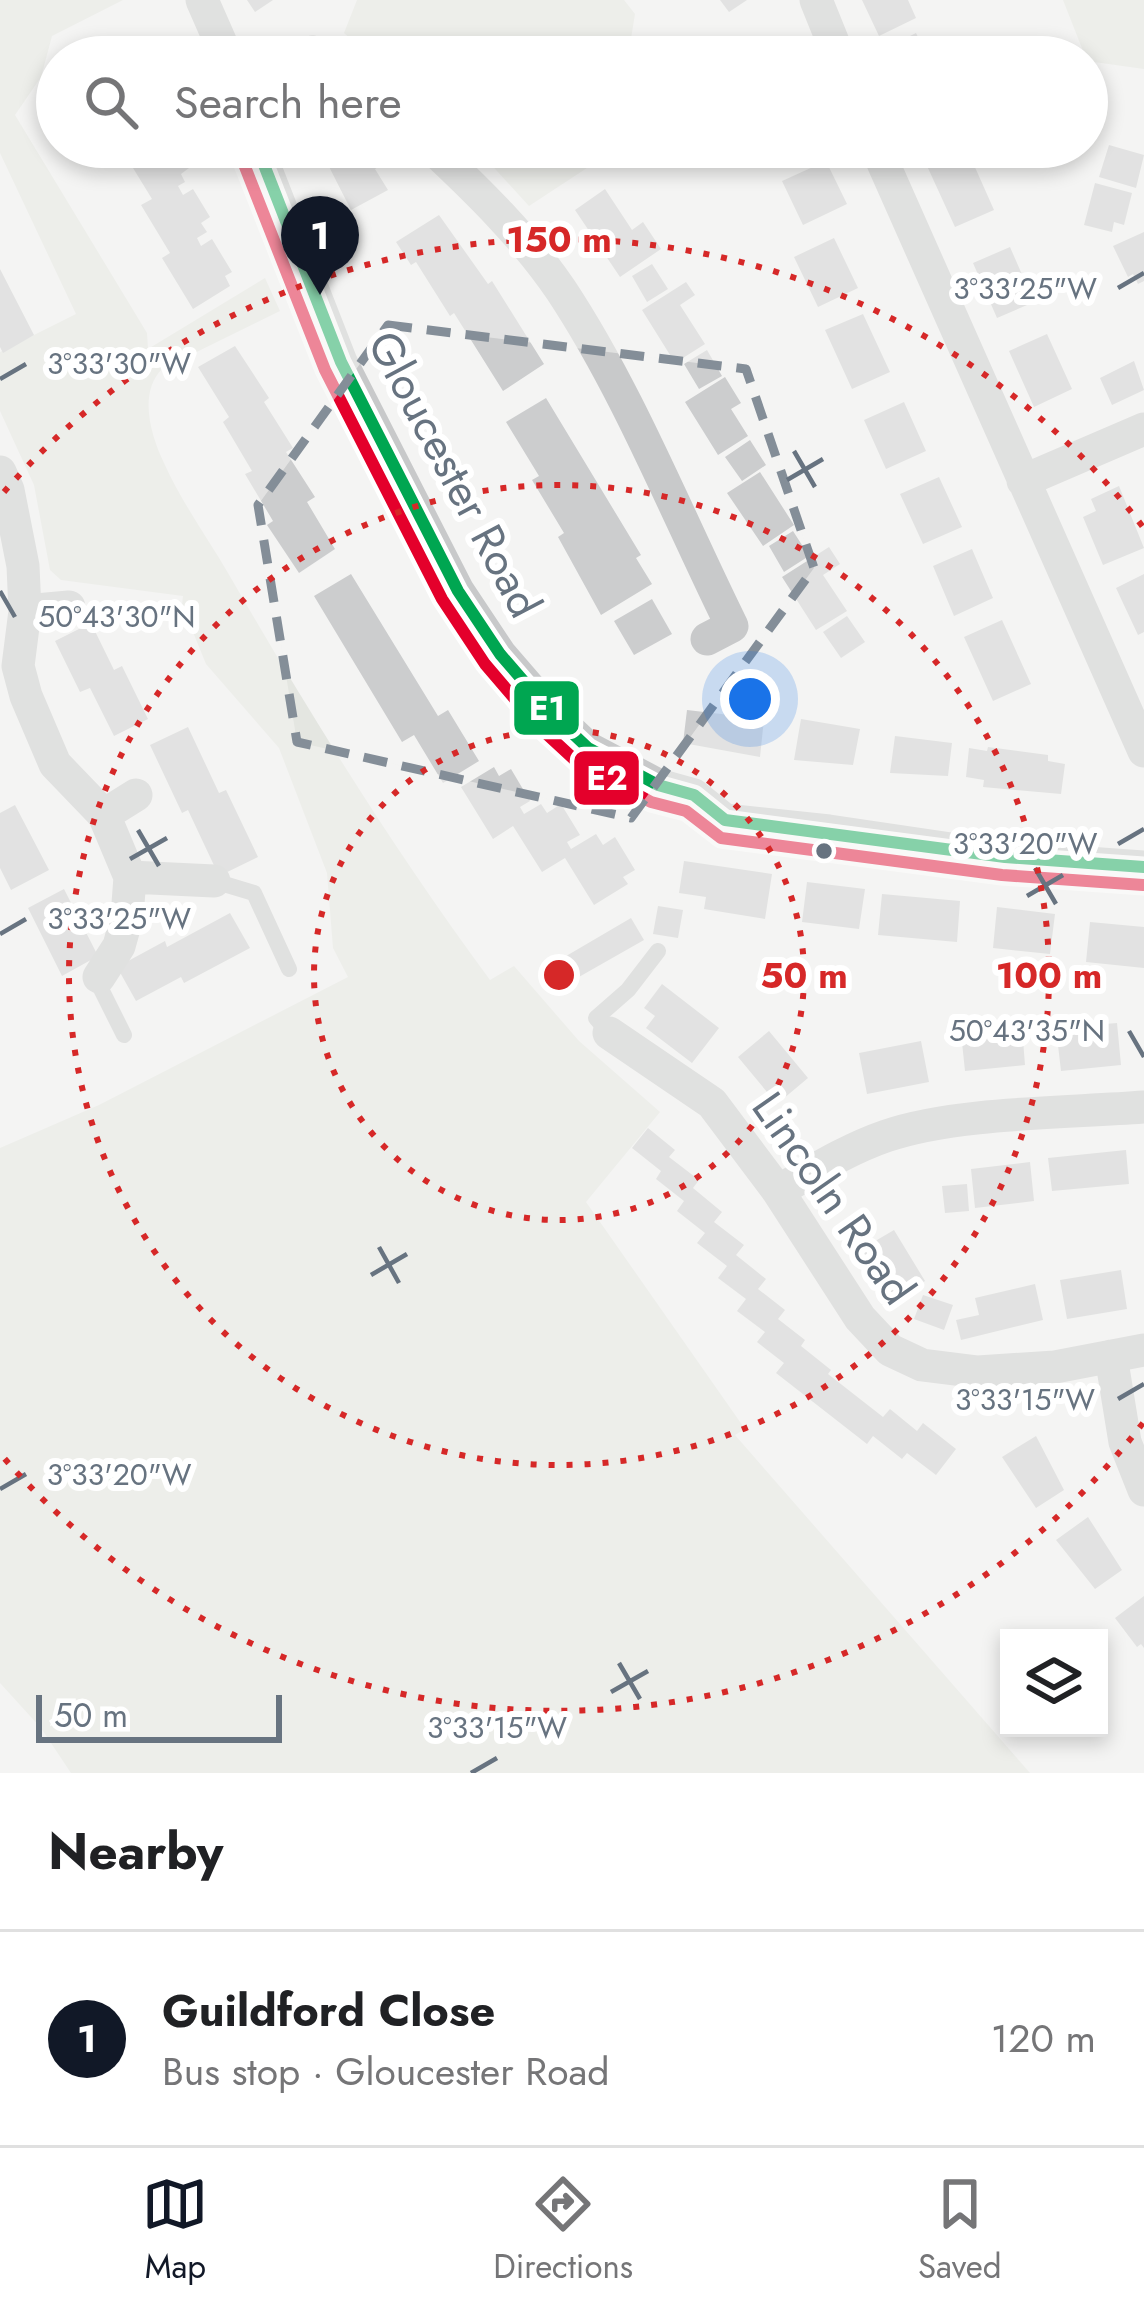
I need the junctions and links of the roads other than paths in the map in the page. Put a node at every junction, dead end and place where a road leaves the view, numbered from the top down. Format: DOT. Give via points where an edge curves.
graph roads {
  1 [pos="202,0"];
  2 [pos="816,0"];
  3 [pos="220,36"];
  4 [pos="831,36"];
  5 [pos="265,168"];
  6 [pos="452,168"];
  7 [pos="886,168"];
  8 [pos="1144,429"];
  9 [pos="0,472"];
  10 [pos="1023,481"];
  11 [pos="68,607"];
  12 [pos="25,611"];
  13 [pos="732,630"];
  14 [pos="1144,751"];
  15 [pos="136,795"];
  16 [pos="104,815"];
  17 [pos="1143,858"];
  18 [pos="130,877"];
  19 [pos="214,881"];
  20 [pos="658,951"];
  21 [pos="289,969"];
  22 [pos="99,977"];
  23 [pos="609,1033"];
  24 [pos="124,1036"];
  25 [pos="1144,1107"];
  26 [pos="778,1191"];
  27 [pos="1128,1353"];
  28 [pos="1144,1490"];
  1 -- 3 [label="street"];
  2 -- 4 [label="street"];
  5 -- 17 [label="street, Gloucester Road" via="340,362 458,591 500,653 588,748 694,796 725,820 1005,857"];
  6 -- 13 [label="street" via="514,230 589,334"];
  7 -- 10 [label="street"];
  8 -- 10 [label="street"];
  9 -- 12 [label="street" via="18,532"];
  10 -- 14 [label="street"];
  11 -- 12 [label="street"];
  12 -- 16 [label="street" via="18,666 26,696 55,764"];
  15 -- 16 [label="street"];
  16 -- 18 [label="street"];
  18 -- 19 [label="street"];
  18 -- 22 [label="street" via="119,946"];
  19 -- 21 [label="lane" via="254,893"];
  20 -- 23 [label="lane" via="596,1018"];
  22 -- 24 [label="lane"];
  23 -- 26 [label="street, Lincoln Road" via="712,1103"];
  25 -- 26 [label="street" via="921,1126 884,1136"];
  26 -- 27 [label="street, Lincoln Road" via="860,1318 905,1358 978,1372"];
  27 -- 28 [label="street" via="1125,1442"];
}
